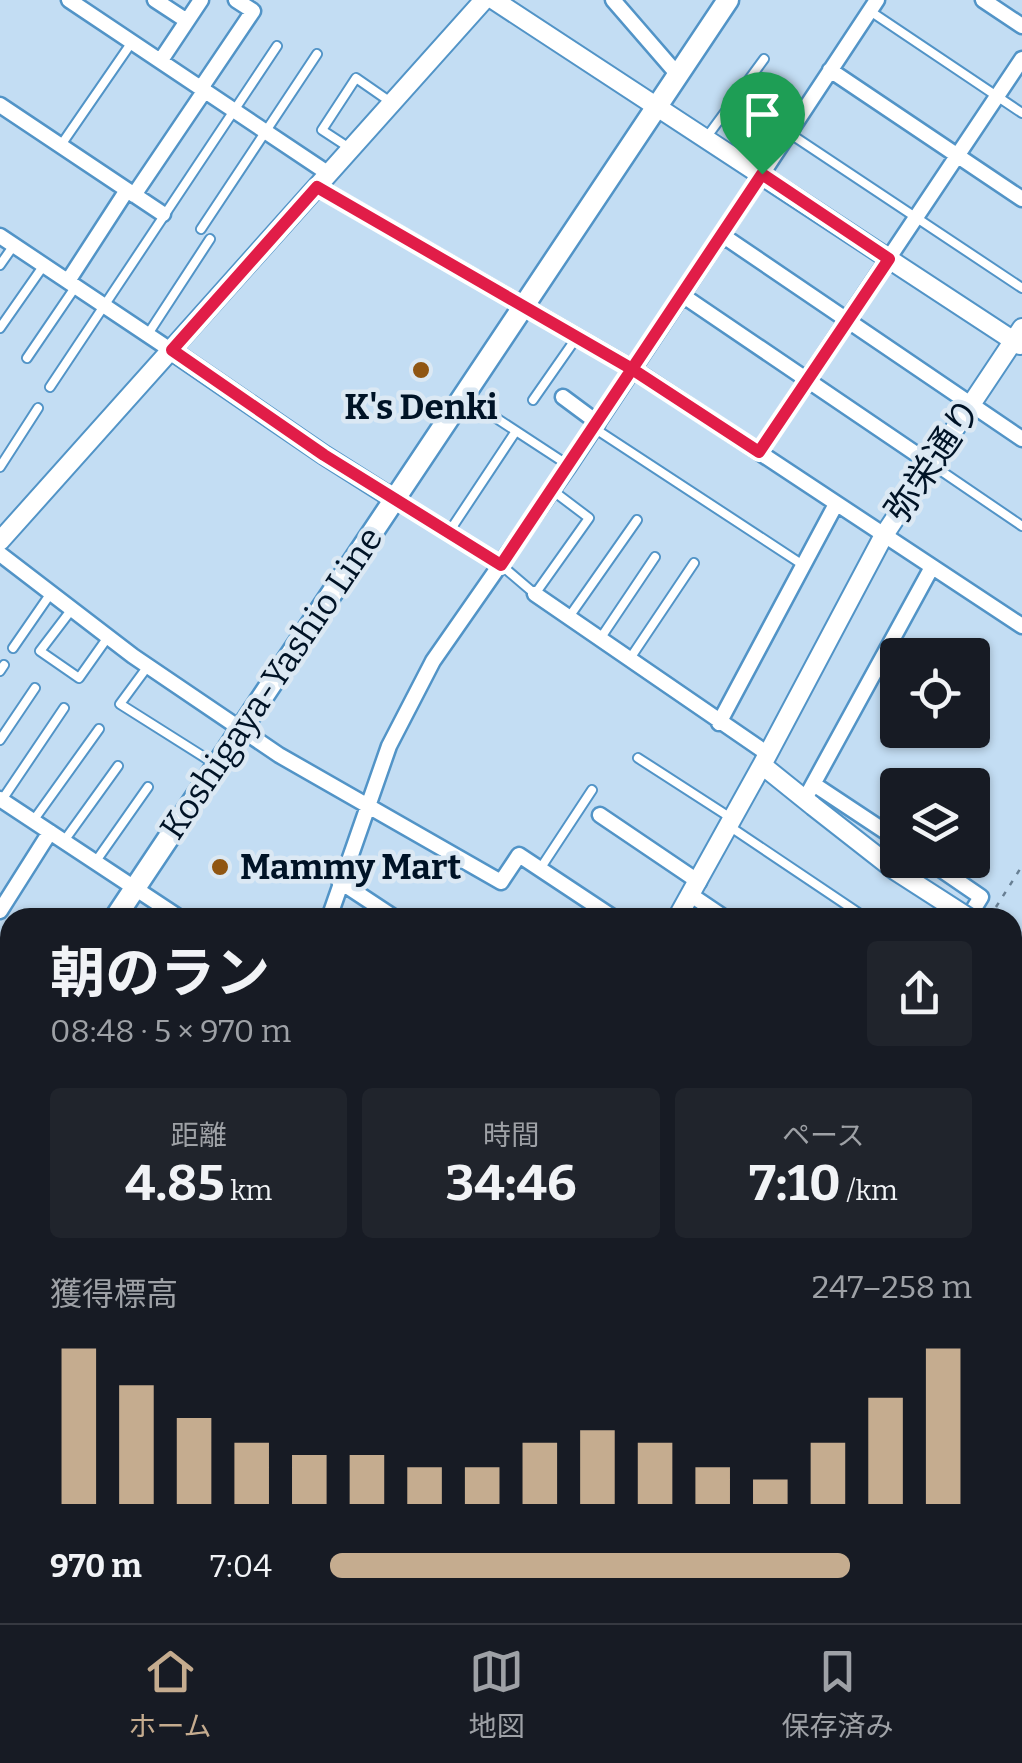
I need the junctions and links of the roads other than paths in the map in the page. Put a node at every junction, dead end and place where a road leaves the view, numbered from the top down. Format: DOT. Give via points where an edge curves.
graph roads {
  1 [pos="69,0"];
  2 [pos="156,0"];
  3 [pos="201,0"];
  4 [pos="236,0"];
  5 [pos="484,0"];
  6 [pos="494,0"];
  7 [pos="613,0"];
  8 [pos="728,0"];
  9 [pos="983,0"];
  10 [pos="873,5"];
  11 [pos="187,21"];
  12 [pos="1022,26"];
  13 [pos="132,42"];
  14 [pos="278,46"];
  15 [pos="317,54"];
  16 [pos="764,59"];
  17 [pos="1022,59"];
  18 [pos="160,60"];
  19 [pos="830,70"];
  20 [pos="678,75"];
  21 [pos="203,89"];
  22 [pos="997,96"];
  23 [pos="392,103"];
  24 [pos="0,106"];
  25 [pos="657,106"];
  26 [pos="235,110"];
  27 [pos="1022,113"];
  28 [pos="266,130"];
  29 [pos="789,132"];
  30 [pos="706,138"];
  31 [pos="61,146"];
  32 [pos="351,149"];
  33 [pos="957,156"];
  34 [pos="762,174"];
  35 [pos="323,180"];
  36 [pos="130,192"];
  37 [pos="1022,199"];
  38 [pos="163,214"];
  39 [pos="916,218"];
  40 [pos="201,229"];
  41 [pos="722,235"];
  42 [pos="0,236"];
  43 [pos="210,239"];
  44 [pos="14,245"];
  45 [pos="889,259"];
  46 [pos="0,265"];
  47 [pos="44,265"];
  48 [pos="72,284"];
  49 [pos="1022,288"];
  50 [pos="682,295"];
  51 [pos="103,304"];
  52 [pos="523,306"];
  53 [pos="847,320"];
  54 [pos="0,328"];
  55 [pos="148,334"];
  56 [pos="577,337"];
  57 [pos="1019,339"];
  58 [pos="172,350"];
  59 [pos="27,358"];
  60 [pos="632,369"];
  61 [pos="807,380"];
  62 [pos="50,387"];
  63 [pos="463,396"];
  64 [pos="563,397"];
  65 [pos="533,400"];
  66 [pos="971,404"];
  67 [pos="38,408"];
  68 [pos="596,425"];
  69 [pos="516,432"];
  70 [pos="1022,439"];
  71 [pos="759,452"];
  72 [pos="931,464"];
  73 [pos="0,466"];
  74 [pos="569,466"];
  75 [pos="552,490"];
  76 [pos="395,497"];
  77 [pos="836,504"];
  78 [pos="636,520"];
  79 [pos="1022,526"];
  80 [pos="4,529"];
  81 [pos="449,532"];
  82 [pos="884,535"];
  83 [pos="0,554"];
  84 [pos="655,557"];
  85 [pos="694,563"];
  86 [pos="501,565"];
  87 [pos="803,566"];
  88 [pos="932,567"];
  89 [pos="51,593"];
  90 [pos="535,594"];
  91 [pos="72,609"];
  92 [pos="569,617"];
  93 [pos="1022,626"];
  94 [pos="108,637"];
  95 [pos="600,639"];
  96 [pos="14,648"];
  97 [pos="629,660"];
  98 [pos="148,666"];
  99 [pos="35,688"];
  100 [pos="64,708"];
  101 [pos="719,723"];
  102 [pos="242,728"];
  103 [pos="99,729"];
  104 [pos="0,740"];
  105 [pos="638,758"];
  106 [pos="765,760"];
  107 [pos="217,765"];
  108 [pos="118,766"];
  109 [pos="148,787"];
  110 [pos="592,790"];
  111 [pos="811,797"];
  112 [pos="1,800"];
  113 [pos="370,806"];
  114 [pos="600,815"];
  115 [pos="33,821"];
  116 [pos="731,822"];
  117 [pos="880,831"];
  118 [pos="50,832"];
  119 [pos="64,841"];
  120 [pos="95,862"];
  121 [pos="540,869"];
  122 [pos="953,878"];
  123 [pos="339,881"];
  124 [pos="135,888"];
  125 [pos="695,888"];
  126 [pos="1,908"];
  127 [pos="122,908"];
  128 [pos="165,908"];
  129 [pos="332,908"];
  130 [pos="379,908"];
  131 [pos="599,908"];
  132 [pos="682,908"];
  133 [pos="715,908"];
  134 [pos="852,908"];
  135 [pos="953,908"];
  136 [pos="974,908"];
  1 -- 13 [label="street"];
  2 -- 11 [label="street"];
  3 -- 11 [label="street"];
  4 -- 21 [label="street" via="253,11"];
  5 -- 23 [label="street"];
  6 -- 25 [label="street, 弥栄通り"];
  7 -- 20 [label="street"];
  8 -- 20 [label="main road, Koshigaya-Yashio Line"];
  9 -- 12 [label="street"];
  10 -- 19 [label="street"];
  10 -- 22 [label="lane"];
  11 -- 18 [label="street"];
  13 -- 18 [label="street"];
  13 -- 31 [label="lane"];
  14 -- 26 [label="lane"];
  15 -- 28 [label="lane"];
  16 -- 30 [label="lane"];
  17 -- 22 [label="street"];
  18 -- 21 [label="street"];
  19 -- 29 [label="street"];
  19 -- 33 [label="street"];
  20 -- 25 [label="main road, Koshigaya-Yashio Line"];
  21 -- 26 [label="street"];
  21 -- 36 [label="street"];
  22 -- 27 [label="lane"];
  22 -- 33 [label="street"];
  23 -- 32 [label="street"];
  23 -- 32 [label="lane" via="356,78 322,130"];
  24 -- 31 [label="street"];
  25 -- 30 [label="street, 弥栄通り"];
  25 -- 52 [label="main road, Koshigaya-Yashio Line"];
  26 -- 28 [label="street"];
  26 -- 38 [label="lane"];
  28 -- 35 [label="street"];
  28 -- 40 [label="lane"];
  29 -- 34 [label="street"];
  29 -- 39 [label="lane"];
  30 -- 34 [label="street, 弥栄通り"];
  31 -- 36 [label="street"];
  32 -- 35 [label="street"];
  33 -- 37 [label="street"];
  33 -- 39 [label="street"];
  34 -- 41 [label="street"];
  34 -- 45 [label="street, 弥栄通り"];
  35 -- 52 [label="street"];
  35 -- 58 [label="street"];
  36 -- 38 [label="street"];
  36 -- 48 [label="street"];
  38 -- 51 [label="lane"];
  39 -- 45 [label="street"];
  39 -- 49 [label="lane"];
  41 -- 50 [label="street"];
  41 -- 53 [label="street"];
  42 -- 44 [label="street"];
  43 -- 55 [label="lane"];
  44 -- 46 [label="lane"];
  44 -- 47 [label="street"];
  45 -- 53 [label="street"];
  45 -- 57 [label="street, 弥栄通り"];
  47 -- 48 [label="street"];
  47 -- 54 [label="lane"];
  48 -- 51 [label="street"];
  48 -- 59 [label="lane"];
  50 -- 60 [label="street"];
  50 -- 61 [label="street"];
  51 -- 55 [label="street"];
  51 -- 62 [label="lane"];
  52 -- 56 [label="street"];
  52 -- 63 [label="main road, Koshigaya-Yashio Line"];
  53 -- 61 [label="street"];
  53 -- 66 [label="street"];
  55 -- 58 [label="street"];
  56 -- 60 [label="street"];
  56 -- 65 [label="lane"];
  57 -- 66 [label="street, 弥栄通り"];
  58 -- 76 [label="street"];
  58 -- 80 [label="street"];
  60 -- 68 [label="street"];
  60 -- 71 [label="street"];
  61 -- 71 [label="street"];
  61 -- 72 [label="street"];
  63 -- 69 [label="lane"];
  63 -- 76 [label="main road, Koshigaya-Yashio Line"];
  64 -- 68 [label="street"];
  66 -- 70 [label="street"];
  66 -- 72 [label="street, 弥栄通り"];
  67 -- 73 [label="lane"];
  68 -- 74 [label="street"];
  68 -- 87 [label="lane"];
  69 -- 74 [label="lane"];
  69 -- 81 [label="lane"];
  71 -- 77 [label="street"];
  72 -- 79 [label="lane"];
  72 -- 82 [label="street, 弥栄通り"];
  74 -- 75 [label="street"];
  75 -- 86 [label="street"];
  75 -- 90 [label="lane" via="589,518"];
  76 -- 81 [label="lane"];
  76 -- 102 [label="main road, Koshigaya-Yashio Line"];
  77 -- 82 [label="street"];
  77 -- 87 [label="street"];
  78 -- 92 [label="lane"];
  81 -- 86 [label="lane"];
  82 -- 88 [label="street"];
  82 -- 106 [label="street, 弥栄通り"];
  83 -- 89 [label="street"];
  84 -- 95 [label="lane"];
  85 -- 97 [label="lane"];
  86 -- 90 [label="lane"];
  86 -- 113 [label="street" via="433,661 389,746"];
  87 -- 101 [label="street"];
  88 -- 93 [label="street"];
  88 -- 111 [label="street"];
  89 -- 91 [label="street"];
  89 -- 96 [label="lane"];
  90 -- 92 [label="street"];
  91 -- 94 [label="street"];
  91 -- 94 [label="lane" via="40,651 79,678"];
  92 -- 95 [label="street"];
  94 -- 98 [label="street"];
  95 -- 97 [label="street"];
  97 -- 101 [label="street"];
  98 -- 102 [label="street"];
  98 -- 107 [label="lane" via="120,704"];
  99 -- 104 [label="lane"];
  100 -- 112 [label="lane"];
  101 -- 106 [label="street"];
  102 -- 107 [label="main road, Koshigaya-Yashio Line"];
  102 -- 113 [label="street"];
  103 -- 115 [label="lane"];
  105 -- 116 [label="lane"];
  106 -- 111 [label="street"];
  106 -- 116 [label="street, 弥栄通り"];
  107 -- 124 [label="main road, Koshigaya-Yashio Line"];
  108 -- 119 [label="lane"];
  109 -- 120 [label="lane"];
  110 -- 121 [label="lane"];
  111 -- 117 [label="street"];
  111 -- 135 [label="street, bridge" via="896,871"];
  112 -- 115 [label="street"];
  113 -- 121 [label="street" via="501,882 519,855"];
  113 -- 123 [label="street"];
  114 -- 125 [label="street"];
  115 -- 118 [label="street"];
  116 -- 125 [label="street, 弥栄通り"];
  116 -- 134 [label="lane"];
  118 -- 119 [label="street"];
  118 -- 126 [label="street"];
  119 -- 120 [label="street"];
  120 -- 124 [label="street"];
  121 -- 131 [label="street"];
  122 -- 136 [label="street" via="981,897"];
  123 -- 129 [label="street"];
  123 -- 130 [label="street"];
  124 -- 127 [label="main road, Koshigaya-Yashio Line"];
  124 -- 128 [label="street"];
  125 -- 132 [label="street, 弥栄通り"];
  125 -- 133 [label="street"];
}
